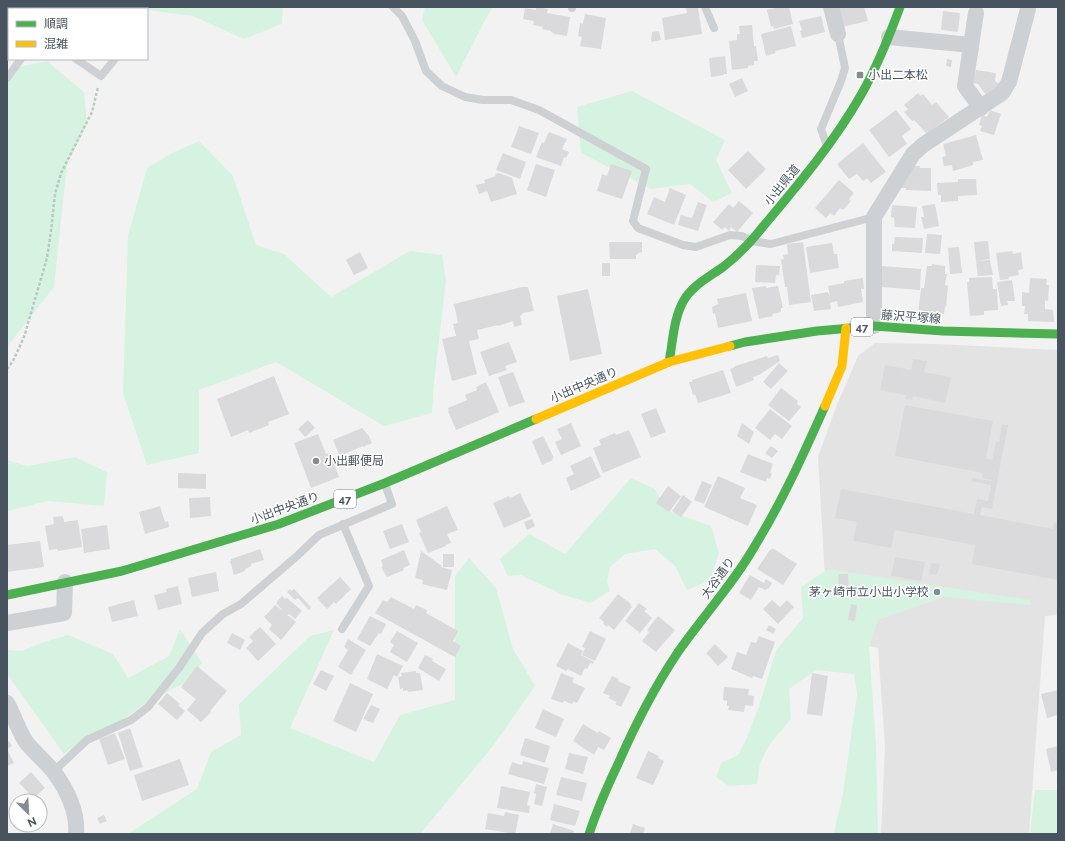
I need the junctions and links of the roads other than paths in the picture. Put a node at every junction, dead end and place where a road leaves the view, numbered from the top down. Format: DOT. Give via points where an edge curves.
graph roads {
  1 [pos="393,7"];
  2 [pos="705,7"];
  3 [pos="832,7"];
  4 [pos="900,7"];
  5 [pos="1028,8"];
  6 [pos="976,13"];
  7 [pos="714,28"];
  8 [pos="838,34"];
  9 [pos="889,37"];
  10 [pos="972,45"];
  11 [pos="20,60"];
  12 [pos="77,60"];
  13 [pos="115,60"];
  14 [pos="7,78"];
  15 [pos="981,108"];
  16 [pos="827,148"];
  17 [pos="874,217"];
  18 [pos="752,241"];
  19 [pos="874,326"];
  20 [pos="846,328"];
  21 [pos="1058,334"];
  22 [pos="670,362"];
  23 [pos="385,483"];
  24 [pos="343,524"];
  25 [pos="65,582"];
  26 [pos="7,594"];
  27 [pos="7,623"];
  28 [pos="342,629"];
  29 [pos="7,703"];
  30 [pos="54,771"];
  31 [pos="76,834"];
  32 [pos="589,834"];
  1 -- 18 [label="lane" via="402,16 415,41 426,71 442,86 465,97 511,100 539,110 646,169 633,221 638,228 683,245 696,247 730,235 742,236"];
  2 -- 7 [label="lane"];
  3 -- 8 [label="street"];
  4 -- 9 [label="main road, 小出県道"];
  5 -- 15 [label="street" via="1009,82 1002,93"];
  6 -- 10 [label="street"];
  8 -- 16 [label="lane" via="845,68 821,129"];
  9 -- 10 [label="street"];
  9 -- 16 [label="main road, 小出県道" via="860,97"];
  10 -- 15 [label="street" via="965,86"];
  11 -- 14 [label="lane"];
  12 -- 13 [label="lane" via="101,76"];
  15 -- 17 [label="street" via="912,154"];
  16 -- 18 [label="main road, 小出県道"];
  17 -- 18 [label="lane" via="771,244"];
  17 -- 19 [label="street"];
  18 -- 22 [label="main road, 小出県道" via="729,263 694,288 684,300 677,319"];
  19 -- 20 [label="main road, 藤沢平塚線 / 47"];
  19 -- 21 [label="main road, 藤沢平塚線 / 47"];
  20 -- 22 [label="main road, 藤沢平塚線 / 47" via="745,342"];
  20 -- 32 [label="main road, 大谷通り" via="842,366 792,479 756,545 659,681 634,728 597,810"];
  22 -- 23 [label="main road, 小出中央通り / 47"];
  23 -- 24 [label="lane" via="392,504"];
  23 -- 25 [label="main road, 小出中央通り / 47" via="279,524 122,571"];
  24 -- 28 [label="lane" via="369,586"];
  24 -- 30 [label="lane" via="319,535 241,604 223,614 202,633 179,668 148,707 131,720 87,740"];
  25 -- 26 [label="main road, 小出中央通り / 47"];
  25 -- 27 [label="street" via="64,613"];
  29 -- 30 [label="street" via="26,741"];
  30 -- 31 [label="street" via="74,808"];
}
